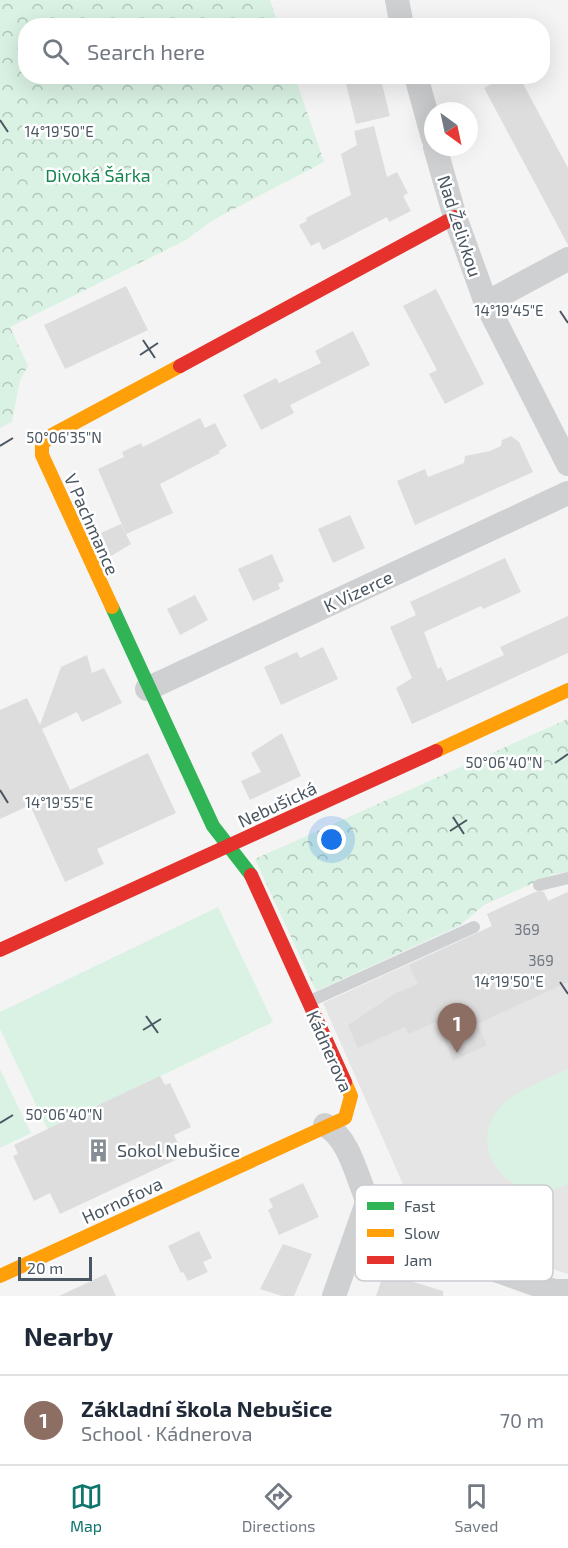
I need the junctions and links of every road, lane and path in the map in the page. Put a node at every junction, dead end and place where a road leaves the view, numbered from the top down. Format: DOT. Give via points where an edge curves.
graph roads {
  1 [pos="397,0"];
  2 [pos="400,18"];
  3 [pos="418,84"];
  4 [pos="424,105"];
  5 [pos="438,156"];
  6 [pos="455,217"];
  7 [pos="568,259"];
  8 [pos="486,303"];
  9 [pos="568,464"];
  10 [pos="568,493"];
  11 [pos="147,688"];
  12 [pos="568,690"];
  13 [pos="228,845"];
  14 [pos="568,879"];
  15 [pos="539,885"];
  16 [pos="474,927"];
  17 [pos="0,950"];
  18 [pos="308,1002"];
  19 [pos="325,1125"];
  20 [pos="362,1185"];
  21 [pos="355,1237"];
  22 [pos="0,1276"];
  23 [pos="526,1281"];
  24 [pos="568,1292"];
  25 [pos="334,1296"];
  1 -- 2 [label="street"];
  3 -- 4 [label="street"];
  5 -- 6 [label="street, Nad Želivkou"];
  6 -- 8 [label="street, Nad Želivkou"];
  6 -- 11 [label="street, V Pachmance" via="52,435 42,444 42,455"];
  7 -- 8 [label="street"];
  8 -- 9 [label="street, Nad Želivkou"];
  10 -- 11 [label="street, K Vizerce"];
  11 -- 13 [label="street, V Pachmance" via="213,826"];
  12 -- 13 [label="street, Nebušická"];
  13 -- 17 [label="street, Nebušická"];
  13 -- 18 [label="street, Kádnerova" via="250,874"];
  14 -- 15 [label="lane"];
  16 -- 18 [label="lane"];
  18 -- 19 [label="street, Kádnerova" via="351,1096 345,1118"];
  19 -- 20 [label="street" via="340,1135"];
  19 -- 22 [label="street, Hornofova"];
  21 -- 25 [label="street"];
  23 -- 24 [label="street"];
}
